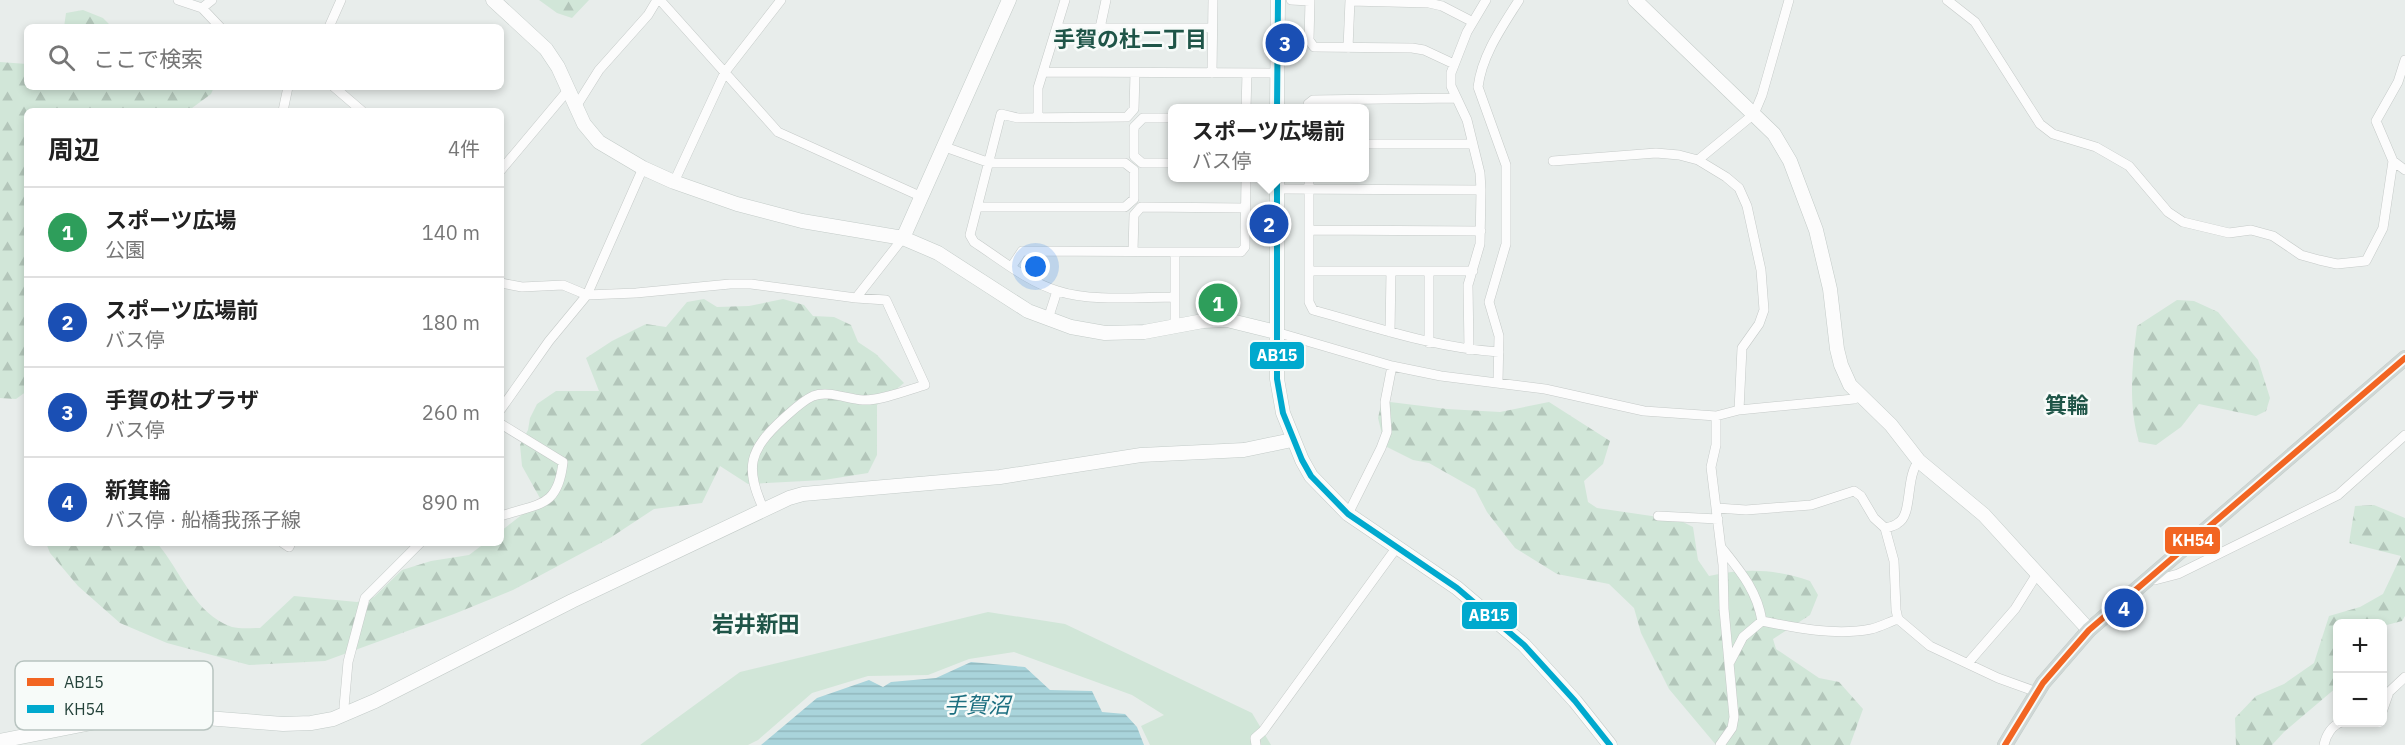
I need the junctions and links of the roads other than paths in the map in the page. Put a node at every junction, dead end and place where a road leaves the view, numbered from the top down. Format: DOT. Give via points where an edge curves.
graph roads {
  1 [pos="178,0"];
  2 [pos="212,0"];
  3 [pos="341,0"];
  4 [pos="493,0"];
  5 [pos="658,0"];
  6 [pos="781,0"];
  7 [pos="1009,0"];
  8 [pos="1065,0"];
  9 [pos="1106,0"];
  10 [pos="1213,0"];
  11 [pos="1278,0"];
  12 [pos="1291,0"];
  13 [pos="1310,0"];
  14 [pos="1486,0"];
  15 [pos="1519,0"];
  16 [pos="1635,0"];
  17 [pos="1789,0"];
  18 [pos="1947,0"];
  19 [pos="1350,1"];
  20 [pos="202,8"];
  21 [pos="1473,22"];
  22 [pos="217,24"];
  23 [pos="330,24"];
  24 [pos="1057,28"];
  25 [pos="1100,28"];
  26 [pos="1212,28"];
  27 [pos="1348,48"];
  28 [pos="2405,60"];
  29 [pos="1454,64"];
  30 [pos="725,72"];
  31 [pos="1043,72"];
  32 [pos="1135,73"];
  33 [pos="1212,73"];
  34 [pos="1247,73"];
  35 [pos="1277,73"];
  36 [pos="569,89"];
  37 [pos="287,90"];
  38 [pos="338,90"];
  39 [pos="1456,98"];
  40 [pos="1246,104"];
  41 [pos="1277,104"];
  42 [pos="1308,104"];
  43 [pos="577,105"];
  44 [pos="284,108"];
  45 [pos="359,108"];
  46 [pos="1754,114"];
  47 [pos="1038,118"];
  48 [pos="1168,118"];
  49 [pos="1369,144"];
  50 [pos="1472,144"];
  51 [pos="945,147"];
  52 [pos="1698,160"];
  53 [pos="1553,161"];
  54 [pos="2393,161"];
  55 [pos="990,163"];
  56 [pos="1168,163"];
  57 [pos="504,166"];
  58 [pos="643,168"];
  59 [pos="2405,170"];
  60 [pos="674,182"];
  61 [pos="1246,182"];
  62 [pos="1309,182"];
  63 [pos="1277,183"];
  64 [pos="1309,189"];
  65 [pos="1481,190"];
  66 [pos="922,197"];
  67 [pos="978,207"];
  68 [pos="1246,208"];
  69 [pos="1310,230"];
  70 [pos="1481,231"];
  71 [pos="903,238"];
  72 [pos="1133,252"];
  73 [pos="1175,252"];
  74 [pos="1012,266"];
  75 [pos="1310,271"];
  76 [pos="1391,271"];
  77 [pos="1430,271"];
  78 [pos="1473,271"];
  79 [pos="504,284"];
  80 [pos="1057,291"];
  81 [pos="587,295"];
  82 [pos="1175,297"];
  83 [pos="856,298"];
  84 [pos="1047,320"];
  85 [pos="1175,327"];
  86 [pos="1276,332"];
  87 [pos="1390,332"];
  88 [pos="1429,343"];
  89 [pos="1469,350"];
  90 [pos="1499,352"];
  91 [pos="2405,358"];
  92 [pos="1392,366"];
  93 [pos="1498,382"];
  94 [pos="1861,396"];
  95 [pos="504,405"];
  96 [pos="1739,410"];
  97 [pos="1716,416"];
  98 [pos="504,426"];
  99 [pos="2405,435"];
  100 [pos="1292,440"];
  101 [pos="1919,461"];
  102 [pos="1717,508"];
  103 [pos="764,510"];
  104 [pos="1348,514"];
  105 [pos="504,515"];
  106 [pos="1658,516"];
  107 [pos="1718,519"];
  108 [pos="1885,528"];
  109 [pos="417,546"];
  110 [pos="1397,547"];
  111 [pos="1721,547"];
  112 [pos="2037,574"];
  113 [pos="2151,576"];
  114 [pos="1898,619"];
  115 [pos="1762,621"];
  116 [pos="2089,630"];
  117 [pos="1730,662"];
  118 [pos="1968,663"];
  119 [pos="2405,677"];
  120 [pos="2037,692"];
  121 [pos="2387,698"];
  122 [pos="348,714"];
  123 [pos="213,719"];
  124 [pos="2334,727"];
  125 [pos="56,730"];
  126 [pos="0,741"];
  127 [pos="1256,745"];
  128 [pos="1610,745"];
  129 [pos="1720,745"];
  130 [pos="2005,745"];
  131 [pos="2324,745"];
  1 -- 20 [label="street"];
  2 -- 20 [label="street"];
  3 -- 23 [label="street"];
  4 -- 36 [label="street" via="546,49"];
  5 -- 30 [label="street"];
  5 -- 43 [label="street" via="599,70"];
  6 -- 30 [label="street"];
  7 -- 51 [label="street"];
  8 -- 24 [label="street"];
  9 -- 25 [label="street"];
  10 -- 26 [label="street"];
  11 -- 35 [label="street"];
  12 -- 13 [label="street"];
  13 -- 27 [label="street" via="1311,45"];
  14 -- 21 [label="street"];
  15 -- 90 [label="street" via="1494,41 1478,87 1506,165 1506,244 1489,302 1499,336"];
  16 -- 46 [label="street"];
  17 -- 46 [label="street"];
  18 -- 54 [label="street" via="1975,22 2040,124 2053,134 2096,147 2128,166 2168,212 2183,222 2229,233 2251,230 2273,236 2301,255 2337,264 2366,261 2383,228"];
  19 -- 21 [label="street" via="1429,3"];
  19 -- 27 [label="street"];
  20 -- 22 [label="street"];
  21 -- 29 [label="street"];
  24 -- 25 [label="street"];
  24 -- 31 [label="street"];
  25 -- 26 [label="street"];
  26 -- 33 [label="street"];
  27 -- 29 [label="street" via="1412,48"];
  28 -- 54 [label="street" via="2398,82 2376,121"];
  29 -- 39 [label="street" via="1451,86"];
  30 -- 60 [label="street"];
  30 -- 66 [label="street" via="778,132"];
  31 -- 32 [label="street"];
  31 -- 47 [label="street" via="1038,88"];
  32 -- 33 [label="street"];
  32 -- 47 [label="street" via="1134,109 1127,117"];
  33 -- 34 [label="street"];
  34 -- 35 [label="street"];
  34 -- 40 [label="street"];
  35 -- 41 [label="street"];
  36 -- 43 [label="street"];
  36 -- 57 [label="street"];
  37 -- 44 [label="street"];
  38 -- 45 [label="street"];
  39 -- 42 [label="street" via="1313,100"];
  39 -- 50 [label="street" via="1467,120"];
  43 -- 58 [label="street" via="584,124 599,142"];
  46 -- 52 [label="street"];
  46 -- 94 [label="street" via="1774,134 1804,193 1824,258 1841,365 1850,385"];
  47 -- 55 [label="street" via="1001,114"];
  48 -- 56 [label="street" via="1143,118 1134,127 1134,156 1142,163"];
  49 -- 50 [label="street"];
  50 -- 65 [label="street"];
  51 -- 55 [label="street"];
  51 -- 66 [label="street"];
  52 -- 53 [label="street" via="1656,153"];
  52 -- 96 [label="street" via="1739,189 1747,206 1761,270 1764,310 1742,348"];
  54 -- 59 [label="street"];
  55 -- 67 [label="street"];
  55 -- 67 [label="street" via="1125,163 1134,170 1134,200 1125,207"];
  58 -- 60 [label="street"];
  58 -- 81 [label="street"];
  60 -- 71 [label="street" via="802,221"];
  61 -- 68 [label="street"];
  62 -- 64 [label="street"];
  63 -- 64 [label="street"];
  63 -- 86 [label="street"];
  64 -- 65 [label="street"];
  64 -- 69 [label="street"];
  65 -- 70 [label="street"];
  66 -- 71 [label="street"];
  67 -- 74 [label="street" via="970,235 974,242"];
  68 -- 72 [label="street" via="1141,207 1134,215"];
  68 -- 73 [label="street" via="1245,247 1241,252"];
  69 -- 70 [label="street"];
  69 -- 75 [label="street"];
  70 -- 78 [label="street"];
  71 -- 83 [label="street"];
  71 -- 84 [label="street" via="938,254"];
  72 -- 73 [label="street"];
  72 -- 74 [label="street" via="1022,252"];
  73 -- 82 [label="street"];
  74 -- 80 [label="street"];
  75 -- 76 [label="street"];
  75 -- 87 [label="street" via="1309,302 1313,310"];
  76 -- 77 [label="street"];
  76 -- 87 [label="street"];
  77 -- 78 [label="street"];
  77 -- 88 [label="street"];
  78 -- 89 [label="street" via="1468,285"];
  79 -- 81 [label="street" via="563,285"];
  80 -- 82 [label="street" via="1081,296"];
  80 -- 84 [label="street"];
  81 -- 83 [label="street" via="751,284"];
  81 -- 95 [label="street"];
  82 -- 85 [label="street"];
  83 -- 103 [label="street" via="886,300 925,385 864,400 814,395 797,406 765,436 755,452 754,488"];
  84 -- 85 [label="street" via="1105,333"];
  85 -- 86 [label="street" via="1227,320"];
  86 -- 92 [label="street"];
  86 -- 100 [label="street" via="1276,380"];
  87 -- 88 [label="street"];
  88 -- 89 [label="street"];
  89 -- 90 [label="street"];
  90 -- 93 [label="street"];
  91 -- 113 [label="main road"];
  92 -- 93 [label="street"];
  92 -- 104 [label="street" via="1385,402 1387,432"];
  93 -- 97 [label="street" via="1644,411"];
  94 -- 96 [label="street"];
  94 -- 101 [label="street" via="1891,425"];
  96 -- 97 [label="street"];
  97 -- 102 [label="street" via="1711,467"];
  98 -- 105 [label="street" via="563,462 561,484 549,500"];
  99 -- 113 [label="street" via="2338,495 2178,574 2155,580"];
  100 -- 103 [label="street" via="1244,450 1141,455 1000,477 803,494"];
  100 -- 104 [label="street" via="1311,476"];
  101 -- 108 [label="street" via="1909,487 1904,518"];
  101 -- 112 [label="street" via="1984,515"];
  102 -- 107 [label="street"];
  102 -- 108 [label="street" via="1811,505 1854,491"];
  103 -- 122 [label="street"];
  104 -- 110 [label="street"];
  106 -- 107 [label="street"];
  107 -- 111 [label="street"];
  108 -- 114 [label="street" via="1894,561"];
  109 -- 122 [label="street" via="365,598 348,662 344,707"];
  110 -- 127 [label="street" via="1255,738"];
  110 -- 128 [label="street" via="1457,588 1524,645"];
  111 -- 115 [label="street" via="1750,583"];
  111 -- 117 [label="street"];
  112 -- 116 [label="street"];
  112 -- 118 [label="street" via="2014,609"];
  113 -- 116 [label="main road"];
  114 -- 115 [label="street" via="1851,632"];
  114 -- 118 [label="street" via="1930,646"];
  115 -- 117 [label="street" via="1743,637"];
  116 -- 120 [label="main road"];
  117 -- 129 [label="street" via="1734,717 1732,728"];
  118 -- 120 [label="street"];
  119 -- 121 [label="street"];
  120 -- 130 [label="main road"];
  122 -- 123 [label="street" via="311,723 283,724"];
  124 -- 131 [label="street"];
  125 -- 126 [label="street"];
}
